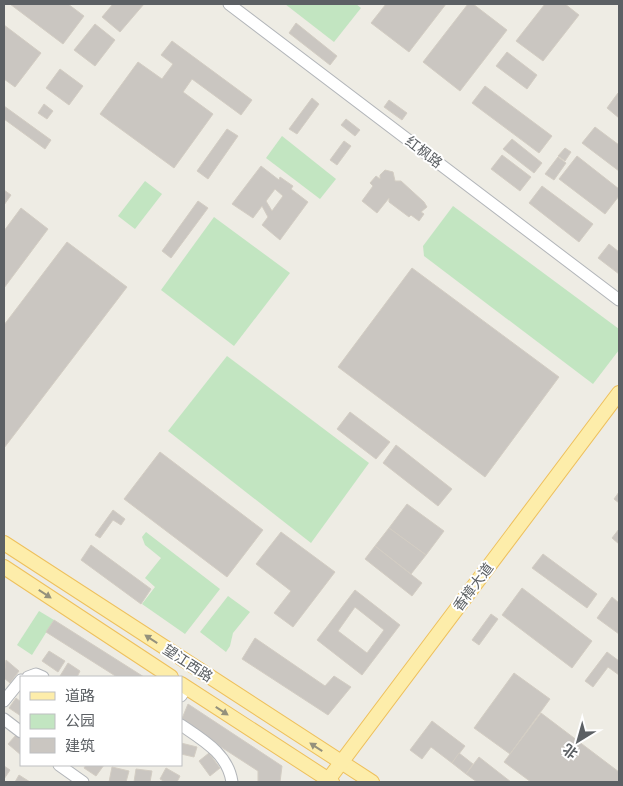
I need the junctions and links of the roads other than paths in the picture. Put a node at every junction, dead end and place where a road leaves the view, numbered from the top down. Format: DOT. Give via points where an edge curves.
graph roads {
  1 [pos="229,4"];
  2 [pos="619,300"];
  3 [pos="619,393"];
  4 [pos="619,406"];
  5 [pos="4,542"];
  6 [pos="4,568"];
  7 [pos="169,676"];
  8 [pos="20,681"];
  9 [pos="183,689"];
  10 [pos="4,701"];
  11 [pos="4,719"];
  12 [pos="182,726"];
  13 [pos="20,731"];
  14 [pos="344,765"];
  15 [pos="60,766"];
  16 [pos="83,782"];
  17 [pos="232,782"];
  18 [pos="331,782"];
  19 [pos="372,782"];
  1 -- 2 [label="street, 红枫路"];
  3 -- 14 [label="main road, 香樟大道"];
  4 -- 14 [label="main road, 香樟大道"];
  14 -- 5 [label="main road, 望江西路, one-way"];
  6 -- 7 [label="main road, 望江西路, one-way"];
  8 -- 10 [label="street"];
  9 -- 18 [label="main road, 望江西路, one-way"];
  11 -- 13 [label="street"];
  12 -- 17 [label="street" via="227,762"];
  14 -- 18 [label="main road, 香樟大道"];
  14 -- 19 [label="main road, 望江西路"];
  15 -- 16 [label="street"];
}
